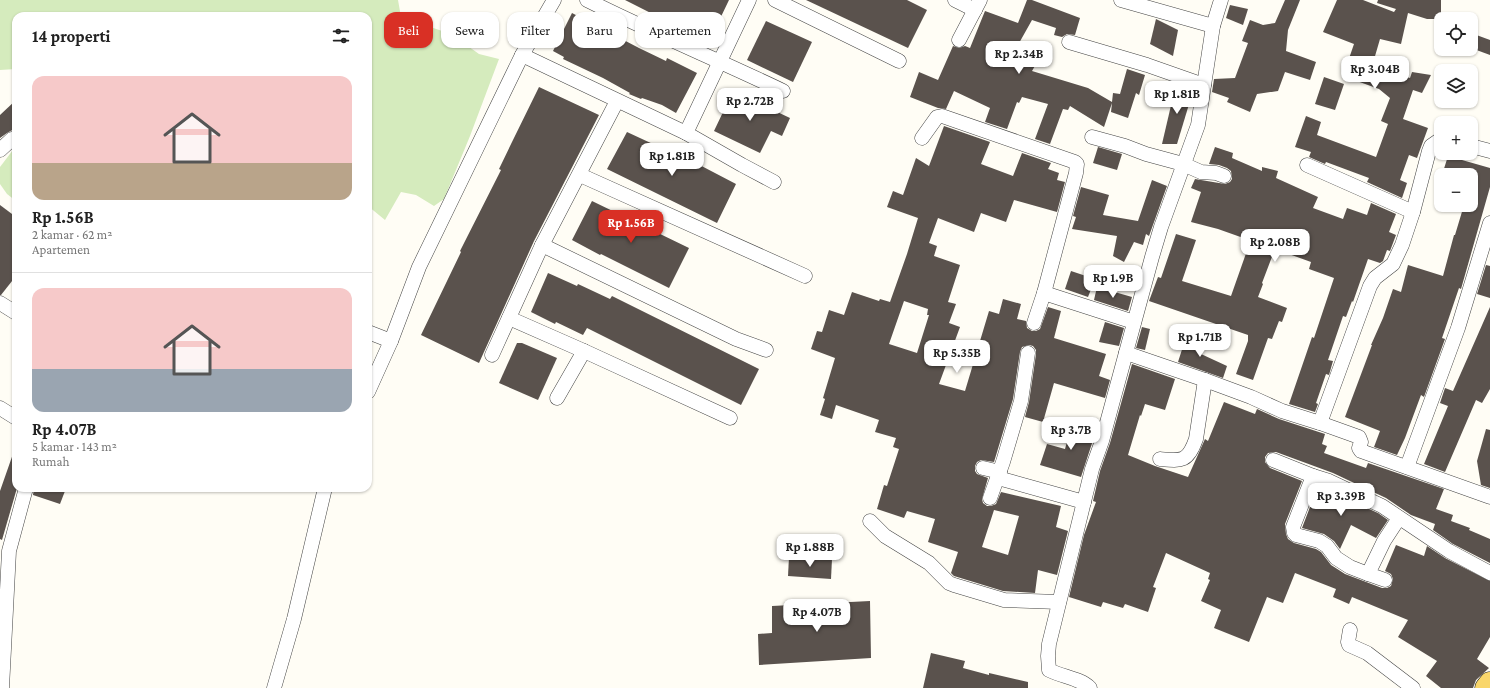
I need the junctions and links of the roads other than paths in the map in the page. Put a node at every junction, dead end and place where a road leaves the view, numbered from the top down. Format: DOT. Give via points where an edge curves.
graph roads {
  1 [pos="554,0"];
  2 [pos="587,0"];
  3 [pos="749,0"];
  4 [pos="775,0"];
  5 [pos="955,0"];
  6 [pos="1121,0"];
  7 [pos="1221,0"];
  8 [pos="977,5"];
  9 [pos="1213,26"];
  10 [pos="959,40"];
  11 [pos="1069,42"];
  12 [pos="522,55"];
  13 [pos="721,61"];
  14 [pos="899,61"];
  15 [pos="1204,85"];
  16 [pos="783,91"];
  17 [pos="617,101"];
  18 [pos="686,133"];
  19 [pos="1092,137"];
  20 [pos="922,138"];
  21 [pos="12,139"];
  22 [pos="1434,144"];
  23 [pos="1478,148"];
  24 [pos="0,150"];
  25 [pos="1490,151"];
  26 [pos="1183,164"];
  27 [pos="1307,165"];
  28 [pos="580,175"];
  29 [pos="1224,176"];
  30 [pos="774,182"];
  31 [pos="1413,212"];
  32 [pos="1490,223"];
  33 [pos="542,244"];
  34 [pos="805,276"];
  35 [pos="1044,293"];
  36 [pos="0,304"];
  37 [pos="12,311"];
  38 [pos="509,318"];
  39 [pos="1134,322"];
  40 [pos="1034,323"];
  41 [pos="372,334"];
  42 [pos="391,341"];
  43 [pos="766,350"];
  44 [pos="584,351"];
  45 [pos="1028,353"];
  46 [pos="1126,353"];
  47 [pos="492,355"];
  48 [pos="1205,380"];
  49 [pos="372,383"];
  50 [pos="557,398"];
  51 [pos="0,408"];
  52 [pos="12,416"];
  53 [pos="730,418"];
  54 [pos="1320,422"];
  55 [pos="1160,459"];
  56 [pos="1273,460"];
  57 [pos="1407,466"];
  58 [pos="983,468"];
  59 [pos="999,475"];
  60 [pos="1313,476"];
  61 [pos="25,492"];
  62 [pos="324,492"];
  63 [pos="1490,497"];
  64 [pos="990,498"];
  65 [pos="1084,502"];
  66 [pos="1400,518"];
  67 [pos="870,522"];
  68 [pos="4,550"];
  69 [pos="1490,573"];
  70 [pos="1368,574"];
  71 [pos="1385,580"];
  72 [pos="1059,602"];
  73 [pos="1350,630"];
  74 [pos="1490,683"];
  75 [pos="2,688"];
  76 [pos="274,688"];
  77 [pos="1090,688"];
  78 [pos="1413,688"];
  79 [pos="1486,688"];
  1 -- 12 [label="street"];
  2 -- 13 [label="street"];
  3 -- 13 [label="street"];
  4 -- 14 [label="street"];
  5 -- 8 [label="street"];
  6 -- 9 [label="street"];
  7 -- 9 [label="street"];
  8 -- 10 [label="street"];
  9 -- 15 [label="street"];
  11 -- 15 [label="street"];
  12 -- 17 [label="street"];
  12 -- 42 [label="street" via="419,267"];
  13 -- 16 [label="street"];
  13 -- 18 [label="street"];
  15 -- 26 [label="street" via="1198,125"];
  17 -- 18 [label="street"];
  17 -- 28 [label="street"];
  18 -- 30 [label="street"];
  19 -- 26 [label="street"];
  20 -- 35 [label="street" via="937,117 942,116 1077,164"];
  21 -- 24 [label="street"];
  22 -- 31 [label="street" via="1429,151"];
  23 -- 25 [label="street"];
  26 -- 29 [label="street" via="1201,172"];
  26 -- 39 [label="street" via="1160,227"];
  27 -- 31 [label="street"];
  28 -- 33 [label="street"];
  28 -- 34 [label="street"];
  31 -- 54 [label="street" via="1393,264 1375,278 1370,286"];
  32 -- 57 [label="street" via="1458,328"];
  33 -- 38 [label="street"];
  33 -- 43 [label="street" via="736,339"];
  35 -- 39 [label="street"];
  35 -- 40 [label="street"];
  36 -- 37 [label="street"];
  38 -- 44 [label="street"];
  38 -- 47 [label="street"];
  39 -- 46 [label="street"];
  41 -- 42 [label="street"];
  42 -- 49 [label="street"];
  44 -- 50 [label="street"];
  44 -- 53 [label="street"];
  45 -- 59 [label="street" via="1021,401"];
  46 -- 48 [label="street"];
  46 -- 65 [label="street"];
  48 -- 54 [label="street" via="1282,411"];
  48 -- 55 [label="street" via="1193,447 1180,460"];
  51 -- 52 [label="street"];
  54 -- 57 [label="street" via="1359,437 1361,451"];
  56 -- 60 [label="street"];
  57 -- 63 [label="street"];
  58 -- 59 [label="street"];
  59 -- 64 [label="street"];
  59 -- 65 [label="street"];
  60 -- 66 [label="street" via="1359,494"];
  60 -- 70 [label="street" via="1293,526 1294,533 1318,541 1350,568"];
  61 -- 68 [label="street"];
  62 -- 76 [label="street" via="294,619"];
  65 -- 72 [label="street"];
  66 -- 69 [label="street" via="1448,552"];
  66 -- 70 [label="street" via="1384,541"];
  67 -- 72 [label="street" via="885,536 929,563 949,583 1004,600"];
  68 -- 75 [label="street"];
  70 -- 71 [label="street"];
  72 -- 77 [label="street" via="1049,644 1049,670 1085,683"];
  73 -- 78 [label="street" via="1349,645 1367,653"];
  74 -- 79 [label="main road"];
}
